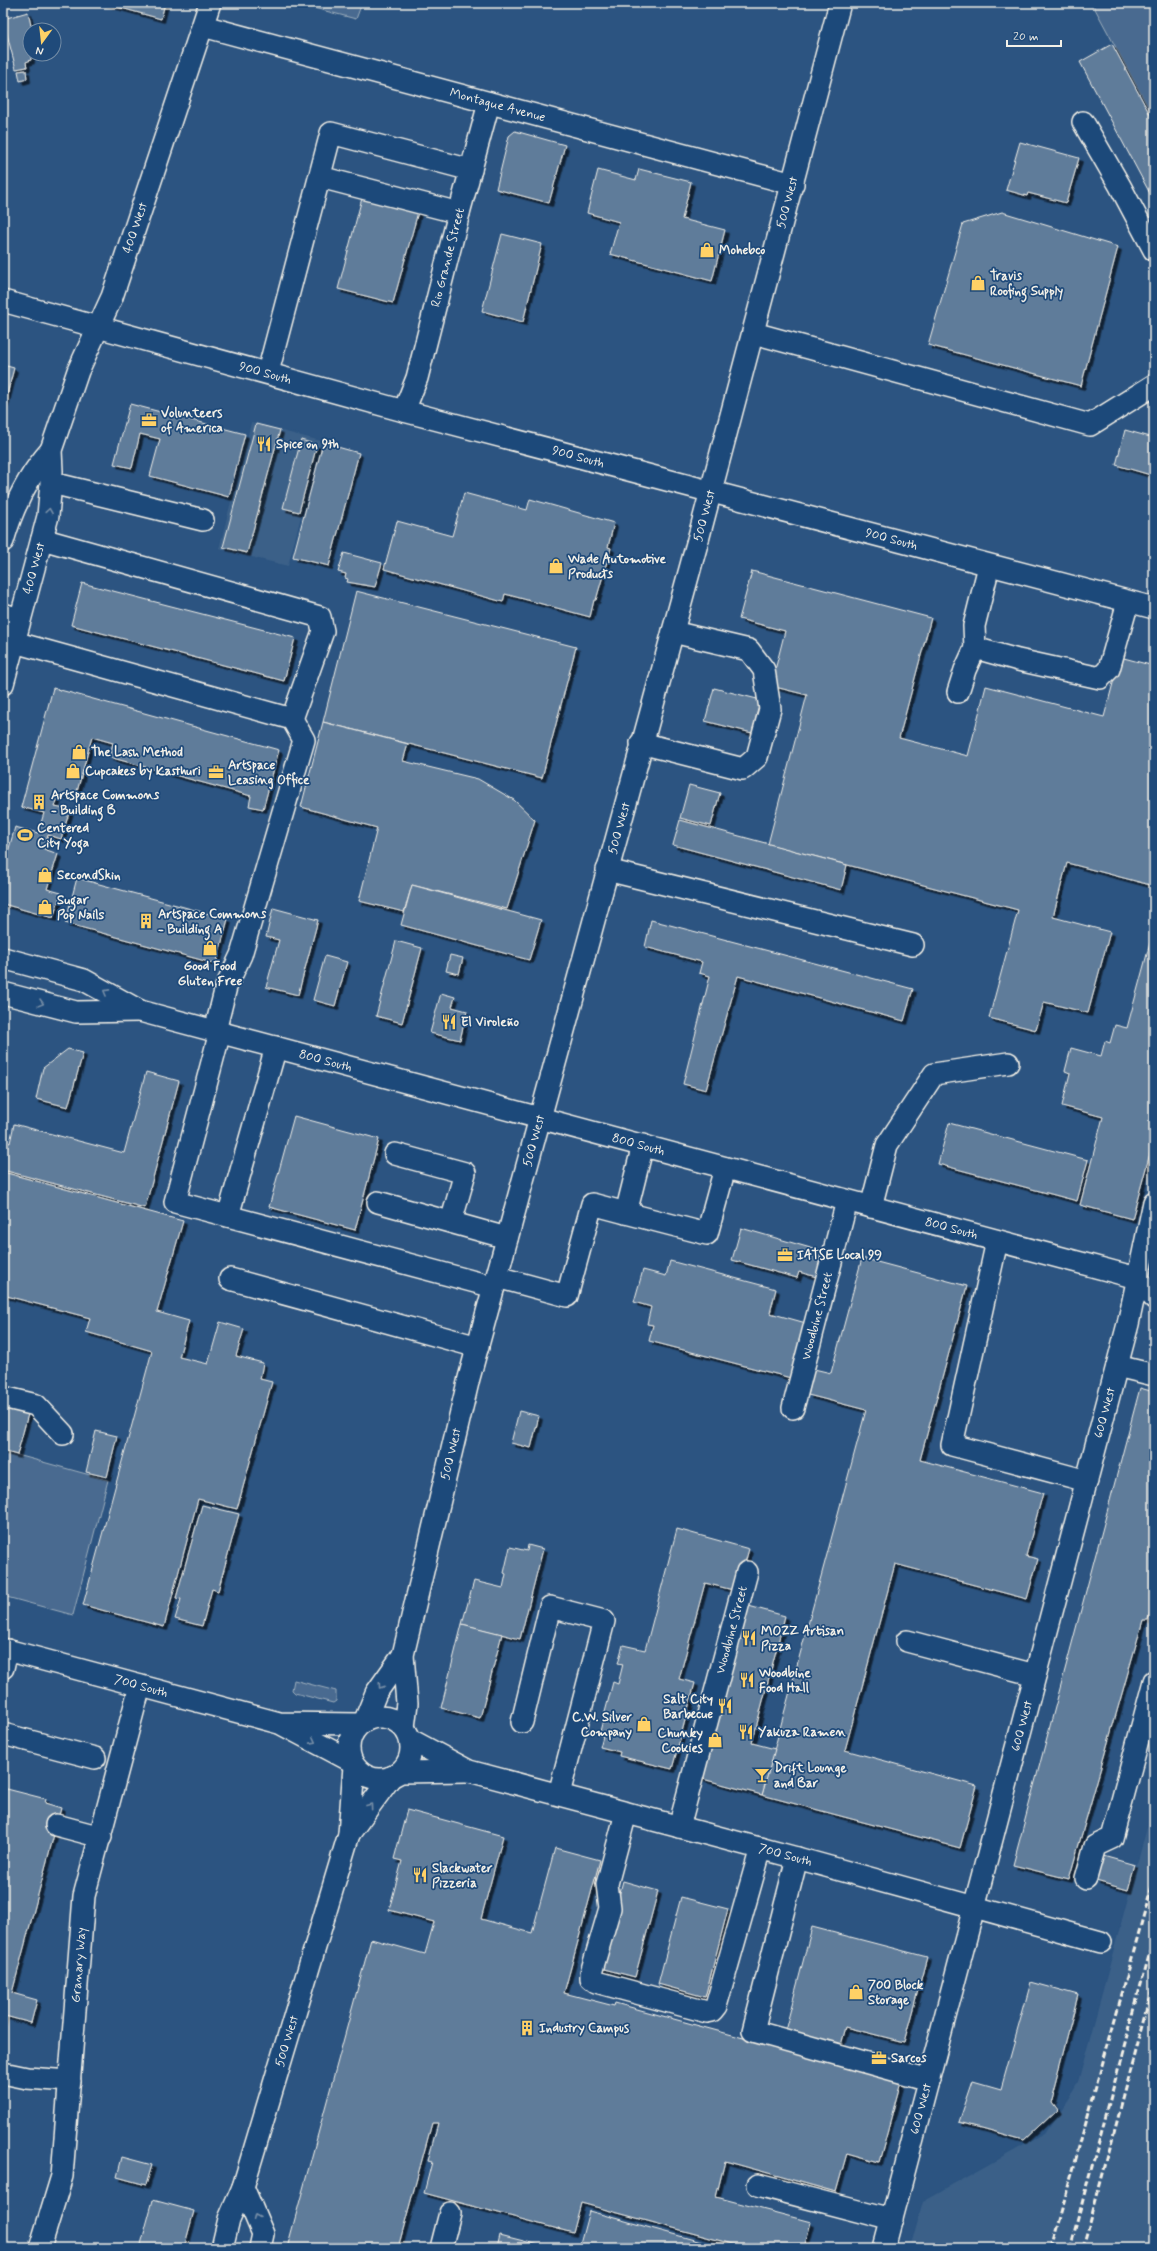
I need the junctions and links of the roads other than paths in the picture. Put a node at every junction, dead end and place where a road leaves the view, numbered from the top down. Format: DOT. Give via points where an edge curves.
graph roads {
  1 [pos="210,3"];
  2 [pos="840,3"];
  3 [pos="203,26"];
  4 [pos="489,103"];
  5 [pos="1083,122"];
  6 [pos="471,170"];
  7 [pos="320,177"];
  8 [pos="793,184"];
  9 [pos="459,213"];
  10 [pos="1154,250"];
  11 [pos="3,301"];
  12 [pos="97,327"];
  13 [pos="754,333"];
  14 [pos="268,372"];
  15 [pos="1154,385"];
  16 [pos="404,411"];
  17 [pos="51,450"];
  18 [pos="52,483"];
  19 [pos="710,492"];
  20 [pos="203,520"];
  21 [pos="42,538"];
  22 [pos="3,541"];
  23 [pos="989,566"];
  24 [pos="1128,602"];
  25 [pos="1154,608"];
  26 [pos="12,616"];
  27 [pos="673,632"];
  28 [pos="14,642"];
  29 [pos="975,648"];
  30 [pos="3,684"];
  31 [pos="958,692"];
  32 [pos="292,719"];
  33 [pos="641,743"];
  34 [pos="607,870"];
  35 [pos="913,946"];
  36 [pos="3,958"];
  37 [pos="3,993"];
  38 [pos="140,1011"];
  39 [pos="218,1031"];
  40 [pos="276,1047"];
  41 [pos="1008,1063"];
  42 [pos="540,1118"];
  43 [pos="643,1145"];
  44 [pos="395,1154"];
  45 [pos="724,1168"];
  46 [pos="847,1201"];
  47 [pos="378,1202"];
  48 [pos="1154,1202"];
  49 [pos="871,1208"];
  50 [pos="626,1213"];
  51 [pos="228,1216"];
  52 [pos="452,1222"];
  53 [pos="507,1238"];
  54 [pos="997,1241"];
  55 [pos="1145,1274"];
  56 [pos="230,1279"];
  57 [pos="496,1282"];
  58 [pos="1154,1298"];
  59 [pos="478,1347"];
  60 [pos="1117,1366"];
  61 [pos="1154,1376"];
  62 [pos="3,1397"];
  63 [pos="793,1408"];
  64 [pos="64,1434"];
  65 [pos="1087,1482"];
  66 [pos="747,1572"];
  67 [pos="907,1641"];
  68 [pos="4,1655"];
  69 [pos="402,1655"];
  70 [pos="1035,1675"];
  71 [pos="1154,1681"];
  72 [pos="140,1686"];
  73 [pos="362,1722"];
  74 [pos="522,1722"];
  75 [pos="279,1723"];
  76 [pos="407,1733"];
  77 [pos="3,1734"];
  78 [pos="95,1758"];
  79 [pos="352,1763"];
  80 [pos="469,1771"];
  81 [pos="396,1775"];
  82 [pos="559,1794"];
  83 [pos="626,1813"];
  84 [pos="56,1826"];
  85 [pos="679,1827"];
  86 [pos="349,1834"];
  87 [pos="101,1837"];
  88 [pos="761,1848"];
  89 [pos="797,1858"];
  90 [pos="1086,1878"];
  91 [pos="974,1907"];
  92 [pos="1101,1942"];
  93 [pos="3,2073"];
  94 [pos="929,2080"];
  95 [pos="70,2081"];
  96 [pos="758,2185"];
  97 [pos="243,2187"];
  98 [pos="450,2213"];
  99 [pos="892,2220"];
  100 [pos="40,2248"];
  101 [pos="222,2248"];
  102 [pos="260,2248"];
  103 [pos="441,2248"];
  104 [pos="884,2248"];
  1 -- 3 [label="street, 400 West"];
  2 -- 8 [label="street, 500 West"];
  3 -- 4 [label="street, Montague Avenue"];
  3 -- 12 [label="street, 400 West" via="112,297"];
  4 -- 6 [label="street, Rio Grande Street"];
  4 -- 8 [label="street, Montague Avenue"];
  5 -- 10 [label="street"];
  6 -- 7 [label="street" via="331,133"];
  6 -- 9 [label="street, Rio Grande Street"];
  7 -- 9 [label="street"];
  7 -- 14 [label="street"];
  8 -- 13 [label="street, 500 West"];
  9 -- 16 [label="street, Rio Grande Street" via="417,378"];
  11 -- 12 [label="street, 900 South"];
  12 -- 14 [label="street, 900 South"];
  12 -- 17 [label="street, 400 West" via="78,371"];
  13 -- 15 [label="street" via="1090,425"];
  13 -- 19 [label="street, 500 West"];
  14 -- 16 [label="street, 900 South"];
  16 -- 19 [label="street, 900 South"];
  17 -- 18 [label="street, 400 West"];
  17 -- 22 [label="street, 400 West" via="21,492"];
  18 -- 20 [label="street"];
  21 -- 18 [label="street, 400 West, one-way"];
  19 -- 23 [label="street, 900 South"];
  19 -- 27 [label="street, 500 West"];
  21 -- 26 [label="street, 400 West"];
  21 -- 32 [label="street" via="320,617 323,631"];
  23 -- 24 [label="street, 900 South"];
  23 -- 29 [label="street" via="974,626"];
  24 -- 25 [label="street, 900 South"];
  24 -- 29 [label="street" via="1109,669 1100,678"];
  26 -- 28 [label="street, 400 West"];
  27 -- 33 [label="street, 500 West"];
  27 -- 33 [label="street" via="749,650 764,670 770,709 757,757 743,769"];
  28 -- 30 [label="street, 400 West"];
  28 -- 32 [label="street"];
  29 -- 31 [label="street" via="964,670"];
  32 -- 39 [label="street" via="304,740 241,955 226,987"];
  33 -- 34 [label="street, 500 West"];
  34 -- 35 [label="street"];
  34 -- 42 [label="street, 500 West"];
  38 -- 36 [label="street, 800 South, one-way" via="84,980"];
  37 -- 38 [label="street, 800 South, one-way" via="76,1012"];
  38 -- 39 [label="street, 800 South"];
  39 -- 40 [label="street, 800 South"];
  39 -- 51 [label="street" via="175,1202"];
  40 -- 42 [label="street, 800 South"];
  40 -- 51 [label="street"];
  41 -- 49 [label="street" via="934,1074 887,1145"];
  42 -- 43 [label="street, 800 South"];
  42 -- 53 [label="street, 500 West"];
  43 -- 45 [label="street, 800 South"];
  43 -- 50 [label="street"];
  44 -- 52 [label="street" via="465,1173"];
  45 -- 46 [label="street, 800 South"];
  45 -- 50 [label="street" via="707,1234"];
  46 -- 49 [label="street, 800 South"];
  46 -- 63 [label="street, Woodbine Street"];
  47 -- 52 [label="street"];
  48 -- 55 [label="street, 600 West"];
  49 -- 54 [label="street, 800 South"];
  50 -- 57 [label="street" via="592,1204 567,1296"];
  51 -- 57 [label="street"];
  52 -- 53 [label="street"];
  53 -- 57 [label="street, 500 West"];
  54 -- 55 [label="street, 800 South"];
  54 -- 65 [label="street" via="952,1445"];
  55 -- 58 [label="street"];
  55 -- 60 [label="street, 600 West"];
  56 -- 59 [label="street"];
  57 -- 59 [label="street, 500 West"];
  59 -- 69 [label="street, 500 West"];
  60 -- 61 [label="street"];
  60 -- 65 [label="street, 600 West"];
  62 -- 64 [label="street" via="36,1405"];
  65 -- 70 [label="street, 600 West"];
  66 -- 85 [label="street, Woodbine Street"];
  67 -- 70 [label="street"];
  68 -- 72 [label="street, 700 South"];
  69 -- 73 [label="street, 500 West, one-way" via="376,1693"];
  69 -- 76 [label="street, 500 West"];
  70 -- 91 [label="street, 600 West"];
  71 -- 90 [label="street" via="1112,1838 1095,1846"];
  72 -- 75 [label="street, 700 South"];
  72 -- 87 [label="street, Granary Way"];
  73 -- 75 [label="street, 700 South"];
  73 -- 76 [label="street" via="376,1716 386,1717 396,1720"];
  73 -- 79 [label="street" via="351,1735 348,1745"];
  74 -- 82 [label="street" via="550,1606 604,1621"];
  75 -- 79 [label="street, 700 South, one-way"];
  76 -- 80 [label="street, 700 South"];
  76 -- 81 [label="street" via="410,1756 407,1765"];
  77 -- 78 [label="street"];
  79 -- 81 [label="street" via="361,1773 371,1778 381,1779"];
  79 -- 86 [label="street, 500 West"];
  80 -- 81 [label="street, 700 South"];
  80 -- 82 [label="street, 700 South"];
  86 -- 81 [label="street, 500 West, one-way"];
  82 -- 83 [label="street, 700 South"];
  83 -- 85 [label="street, 700 South"];
  83 -- 88 [label="street" via="607,1884 610,1908 591,1978 596,1982 707,2012 716,2006"];
  84 -- 87 [label="street"];
  85 -- 88 [label="street, 700 South"];
  86 -- 97 [label="street, 500 West"];
  87 -- 95 [label="street, Granary Way" via="84,1896"];
  88 -- 89 [label="street, 700 South"];
  89 -- 91 [label="street, 700 South"];
  89 -- 94 [label="street" via="753,2031"];
  91 -- 92 [label="street, 700 South"];
  91 -- 94 [label="street, 600 West"];
  93 -- 95 [label="street" via="28,2078"];
  94 -- 99 [label="street, 600 West"];
  95 -- 100 [label="street, Granary Way" via="62,2176"];
  96 -- 99 [label="street"];
  97 -- 101 [label="street, 500 West" via="229,2219"];
  102 -- 97 [label="street, one-way" via="263,2234"];
  98 -- 103 [label="street"];
  99 -- 104 [label="street, 600 West"];
}
